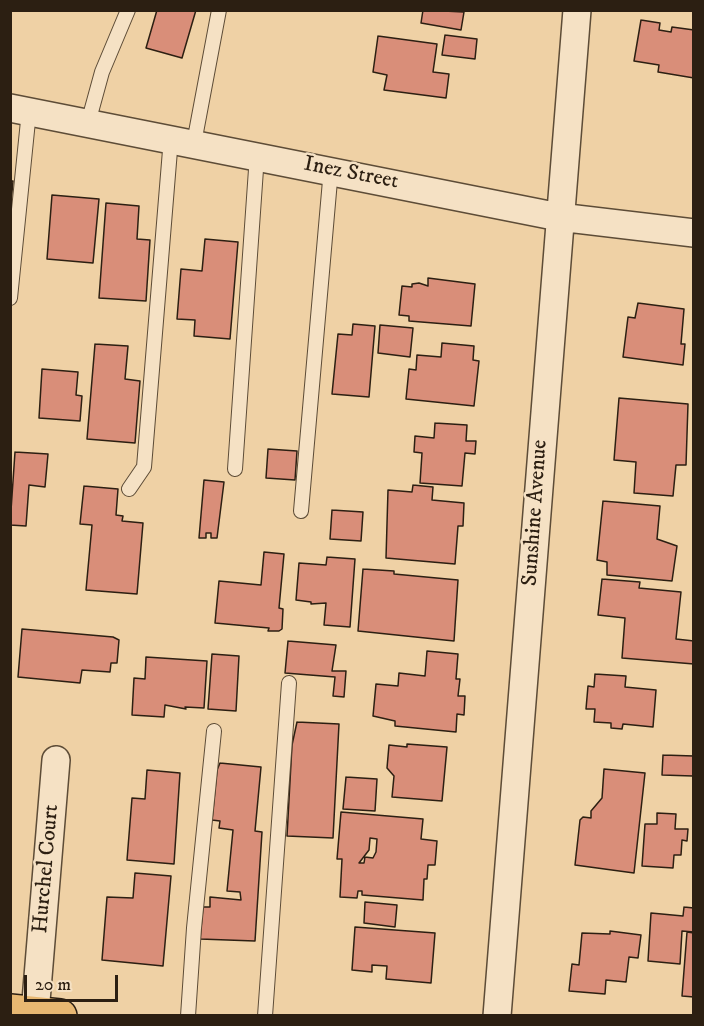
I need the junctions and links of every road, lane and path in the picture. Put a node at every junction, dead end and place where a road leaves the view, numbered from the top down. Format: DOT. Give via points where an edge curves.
graph roads {
  1 [pos="128,10"];
  2 [pos="219,10"];
  3 [pos="577,10"];
  4 [pos="20,109"];
  5 [pos="88,123"];
  6 [pos="182,141"];
  7 [pos="257,155"];
  8 [pos="331,170"];
  9 [pos="559,216"];
  10 [pos="693,233"];
  11 [pos="10,298"];
  12 [pos="235,469"];
  13 [pos="129,489"];
  14 [pos="301,511"];
  15 [pos="289,683"];
  16 [pos="214,731"];
  17 [pos="57,760"];
  18 [pos="35,1013"];
  19 [pos="188,1016"];
  20 [pos="265,1016"];
  21 [pos="497,1016"];
  1 -- 5 [label="lane" via="102,72"];
  2 -- 6 [label="lane"];
  3 -- 9 [label="street, Sunshine Avenue"];
  4 -- 5 [label="street, Inez Street"];
  4 -- 11 [label="lane"];
  5 -- 6 [label="street, Inez Street"];
  6 -- 7 [label="street, Inez Street"];
  6 -- 13 [label="lane" via="144,467"];
  7 -- 8 [label="street, Inez Street"];
  7 -- 12 [label="lane"];
  8 -- 9 [label="street, Inez Street"];
  8 -- 14 [label="lane"];
  9 -- 10 [label="street, Inez Street"];
  9 -- 21 [label="street, Sunshine Avenue"];
  15 -- 20 [label="lane"];
  16 -- 19 [label="lane"];
  17 -- 18 [label="street, Hurchel Court"];
}
